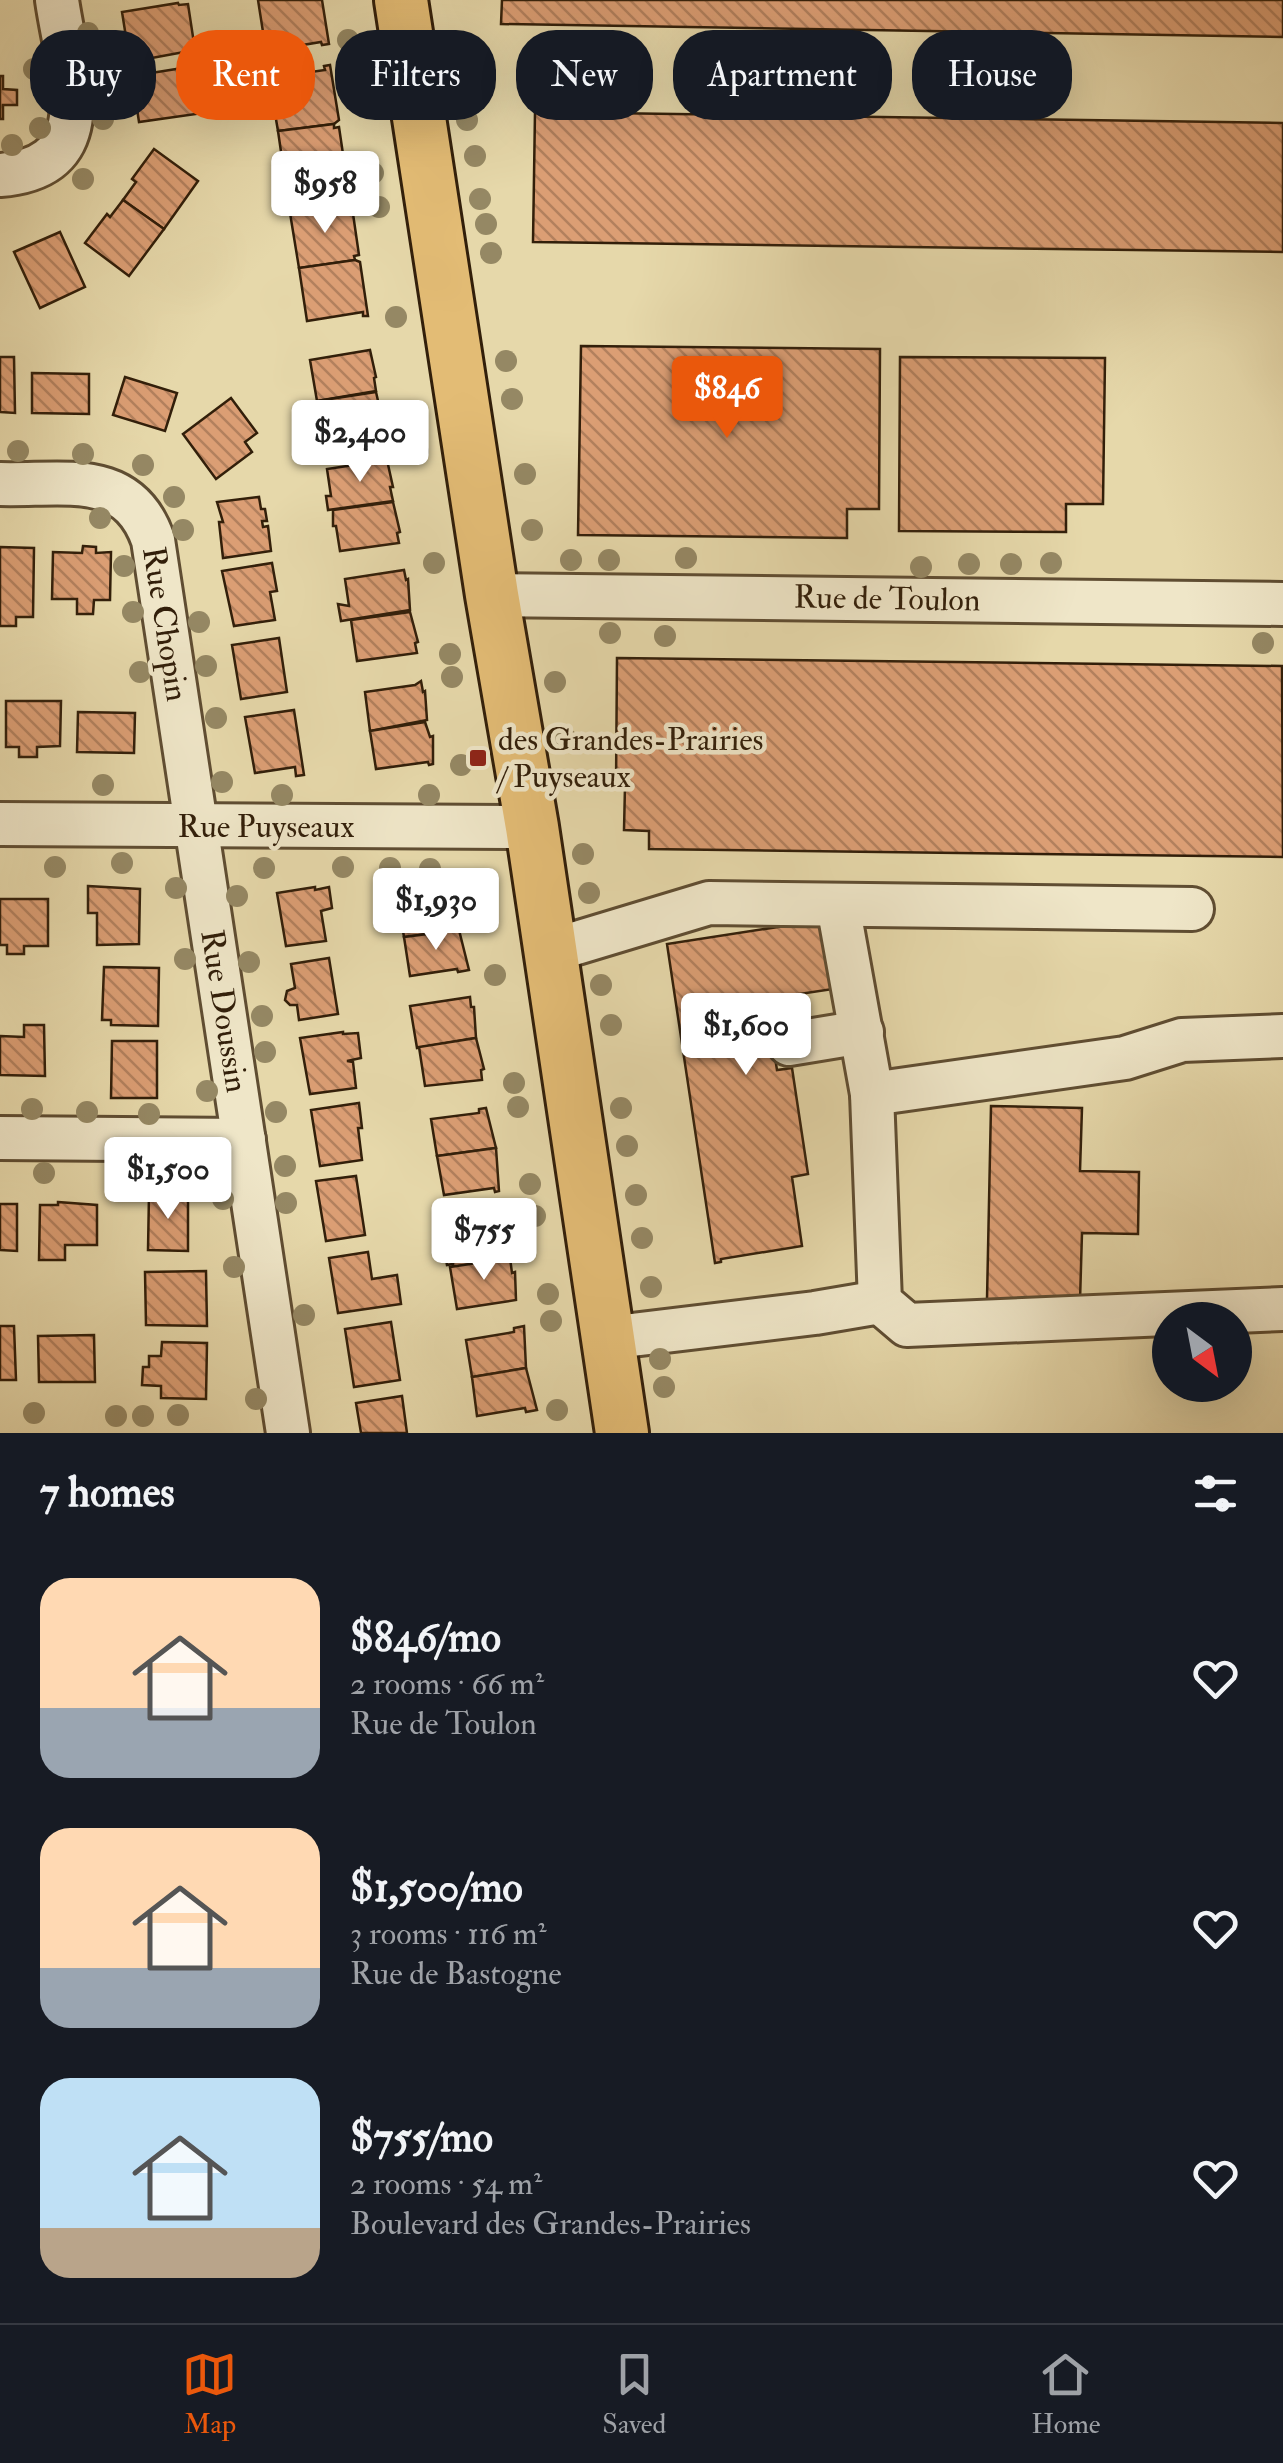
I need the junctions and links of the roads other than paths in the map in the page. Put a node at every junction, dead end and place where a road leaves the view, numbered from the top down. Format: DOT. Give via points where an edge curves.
graph roads {
  1 [pos="56,0"];
  2 [pos="401,0"];
  3 [pos="0,174"];
  4 [pos="0,484"];
  5 [pos="492,595"];
  6 [pos="1283,604"];
  7 [pos="0,824"];
  8 [pos="196,827"];
  9 [pos="532,827"];
  10 [pos="838,905"];
  11 [pos="1192,909"];
  12 [pos="550,950"];
  13 [pos="862,1032"];
  14 [pos="1283,1036"];
  15 [pos="789,1044"];
  16 [pos="872,1094"];
  17 [pos="0,1138"];
  18 [pos="244,1140"];
  19 [pos="880,1302"];
  20 [pos="1283,1309"];
  21 [pos="607,1338"];
  22 [pos="288,1433"];
  23 [pos="622,1433"];
  1 -- 3 [label="street" via="73,109 70,135 54,157 31,171"];
  2 -- 5 [label="main road"];
  4 -- 8 [label="street, Rue Chopin" via="116,490 145,518"];
  5 -- 6 [label="street, Rue de Toulon"];
  5 -- 9 [label="main road"];
  7 -- 8 [label="street, Rue Puyseaux"];
  8 -- 9 [label="street, Rue Puyseaux"];
  8 -- 18 [label="street, Rue Doussin"];
  9 -- 12 [label="main road"];
  10 -- 11 [label="street"];
  10 -- 12 [label="street" via="709,903"];
  10 -- 13 [label="street"];
  12 -- 21 [label="main road"];
  13 -- 15 [label="street"];
  13 -- 16 [label="street"];
  14 -- 16 [label="street" via="1182,1040 1125,1058"];
  16 -- 19 [label="street"];
  17 -- 18 [label="street"];
  18 -- 22 [label="street, Rue Doussin"];
  19 -- 20 [label="street" via="907,1325"];
  19 -- 21 [label="street"];
  21 -- 23 [label="main road"];
}
